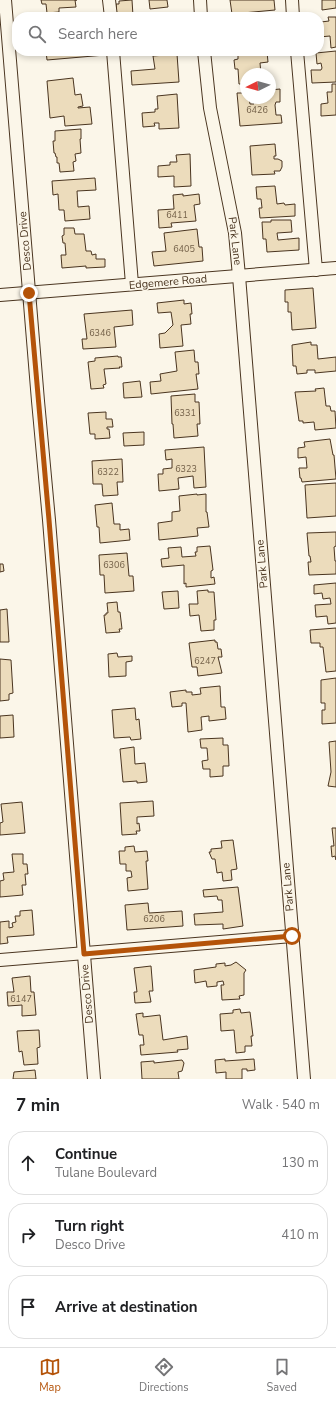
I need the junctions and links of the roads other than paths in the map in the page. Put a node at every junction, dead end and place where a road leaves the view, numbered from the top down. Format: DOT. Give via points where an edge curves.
graph roads {
  1 [pos="5,0"];
  2 [pos="109,0"];
  3 [pos="200,0"];
  4 [pos="292,0"];
  5 [pos="110,12"];
  6 [pos="201,12"];
  7 [pos="293,12"];
  8 [pos="113,56"];
  9 [pos="205,56"];
  10 [pos="296,56"];
  11 [pos="336,268"];
  12 [pos="316,270"];
  13 [pos="239,276"];
  14 [pos="132,284"];
  15 [pos="29,293"];
  16 [pos="0,295"];
  17 [pos="292,936"];
  18 [pos="84,954"];
  19 [pos="0,960"];
  20 [pos="94,1079"];
  21 [pos="304,1079"];
  1 -- 15 [label="street, Desco Drive"];
  2 -- 5 [label="street"];
  3 -- 6 [label="street"];
  4 -- 7 [label="street"];
  8 -- 14 [label="street"];
  9 -- 13 [label="street, Park Lane" via="210,108 235,233"];
  10 -- 12 [label="street"];
  11 -- 12 [label="street, Edgemere Road"];
  12 -- 13 [label="street, Edgemere Road"];
  13 -- 14 [label="street, Edgemere Road"];
  13 -- 17 [label="street, Park Lane"];
  14 -- 15 [label="street, Edgemere Road"];
  15 -- 16 [label="street, Edgemere Road"];
  15 -- 18 [label="street, Desco Drive"];
  17 -- 18 [label="street"];
  17 -- 21 [label="street, Park Lane"];
  18 -- 19 [label="street"];
  18 -- 20 [label="street, Desco Drive"];
}
